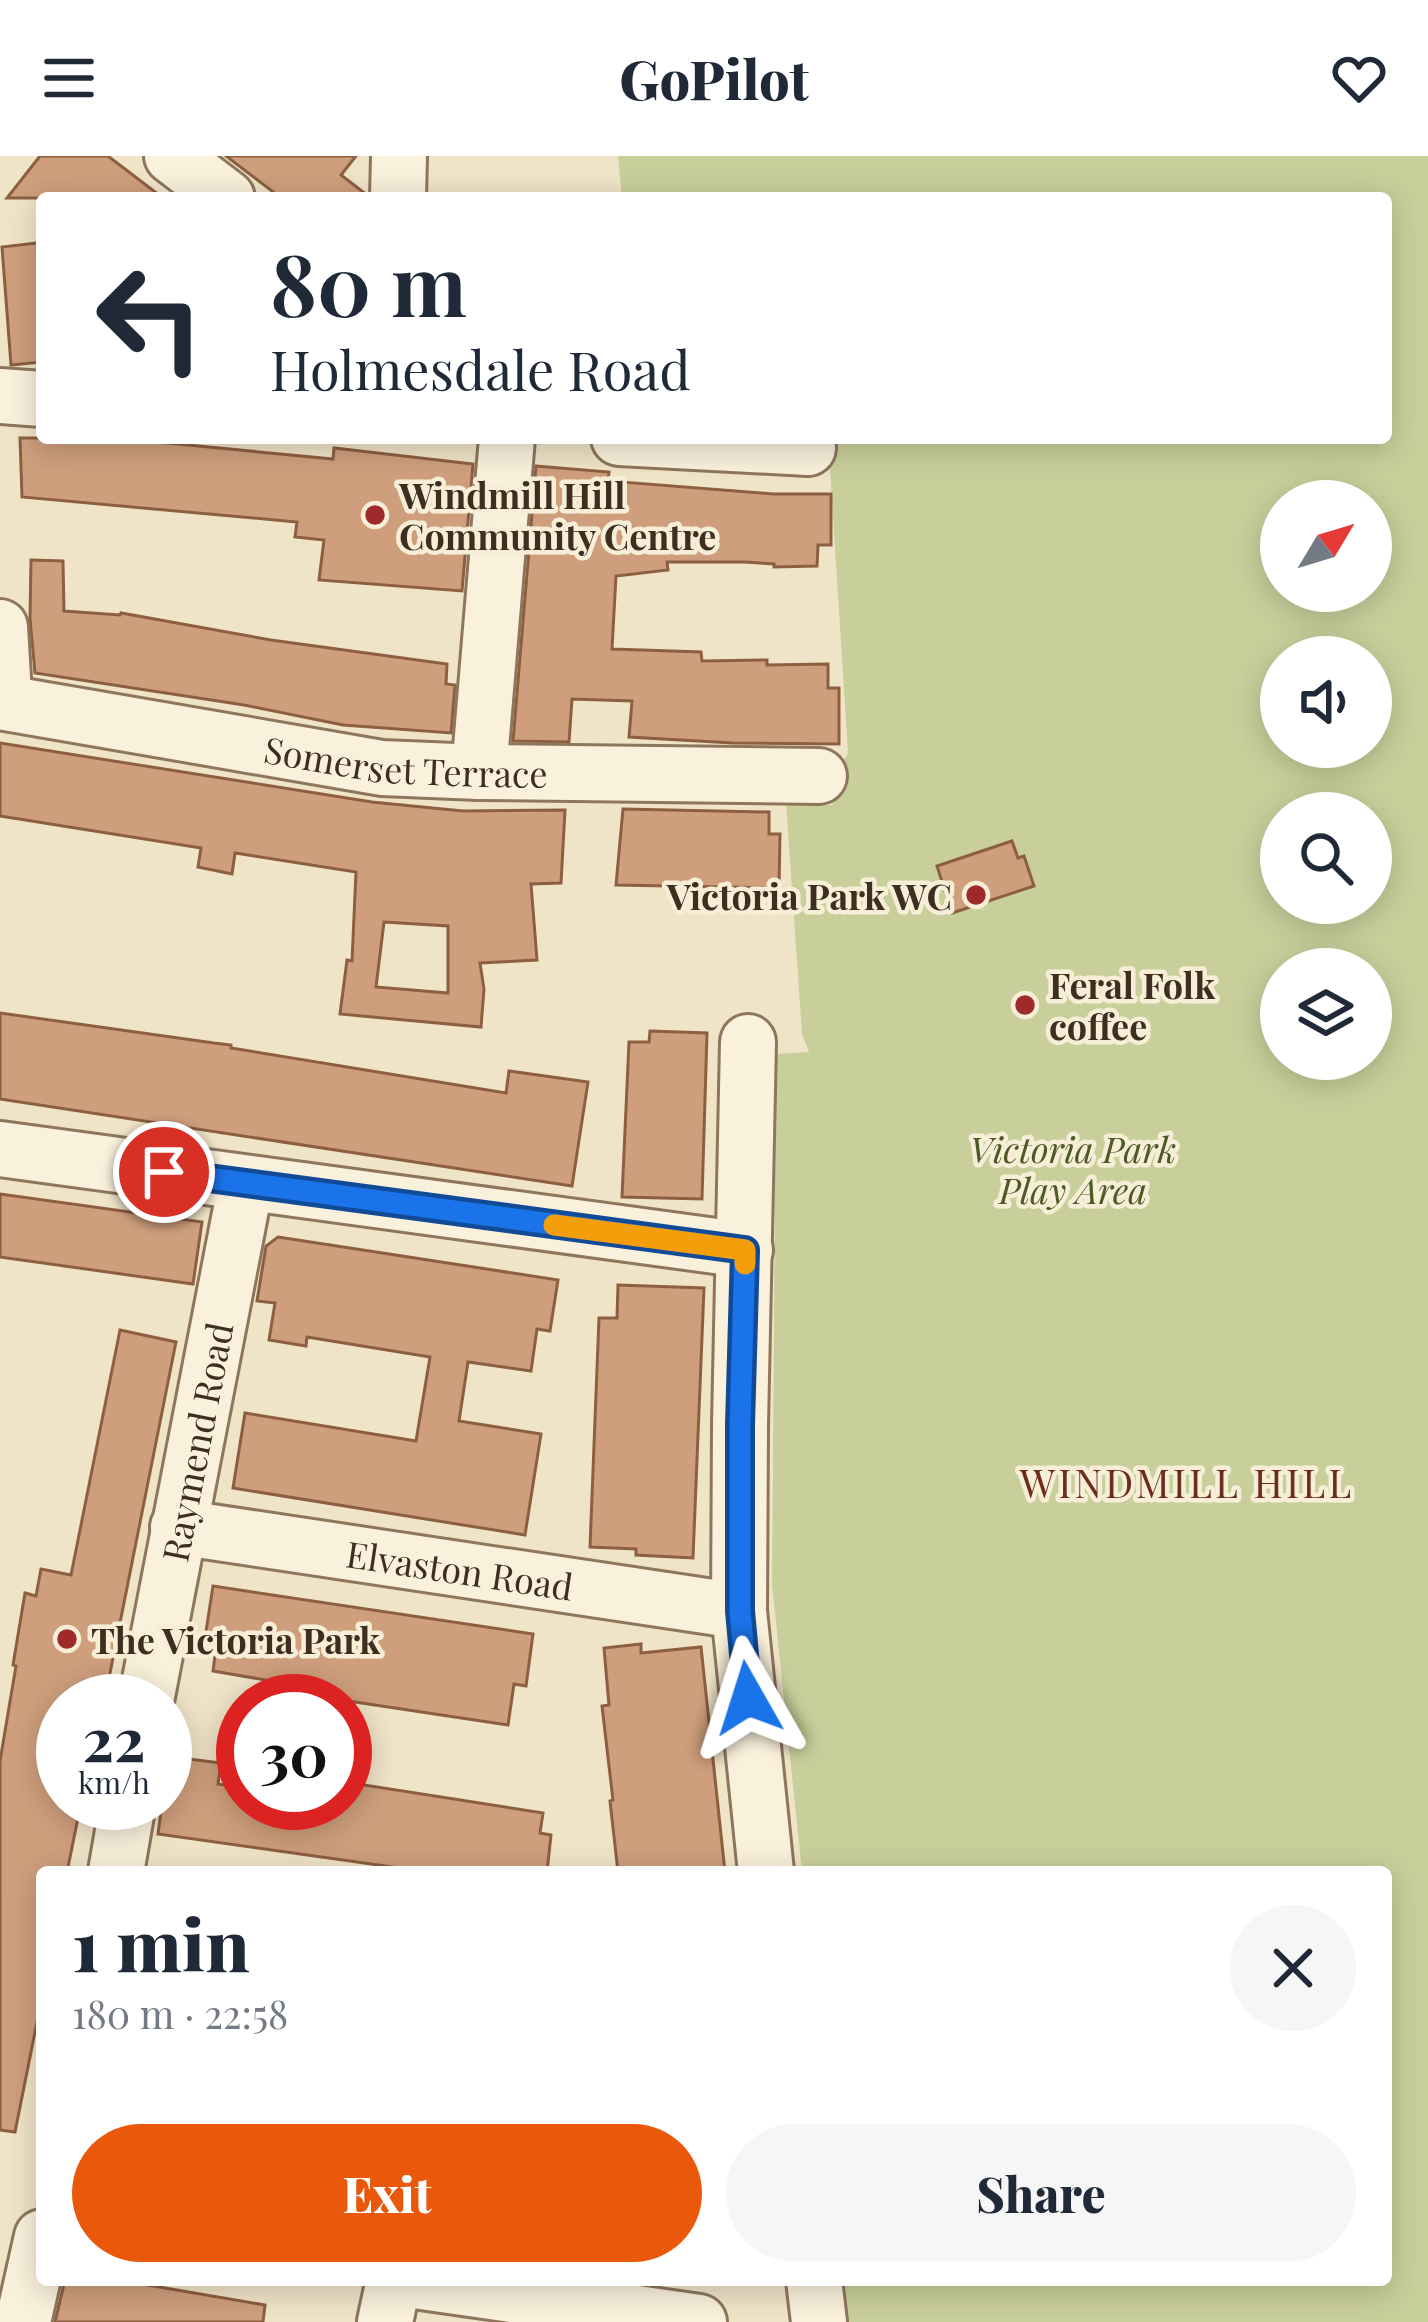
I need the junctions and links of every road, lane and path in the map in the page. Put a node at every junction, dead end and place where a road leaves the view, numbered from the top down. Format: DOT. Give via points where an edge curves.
graph roads {
  1 [pos="172,156"];
  2 [pos="400,156"];
  3 [pos="219,192"];
  4 [pos="398,192"];
  5 [pos="0,396"];
  6 [pos="36,399"];
  7 [pos="507,444"];
  8 [pos="732,444"];
  9 [pos="808,448"];
  10 [pos="0,627"];
  11 [pos="0,701"];
  12 [pos="479,772"];
  13 [pos="819,776"];
  14 [pos="748,1042"];
  15 [pos="0,1149"];
  16 [pos="246,1183"];
  17 [pos="745,1250"];
  18 [pos="178,1527"];
  19 [pos="740,1611"];
  20 [pos="151,1674"];
  21 [pos="123,1830"];
  22 [pos="117,1866"];
  23 [pos="765,1866"];
  24 [pos="36,2262"];
  25 [pos="393,2286"];
  26 [pos="450,2286"];
  27 [pos="815,2286"];
  28 [pos="22,2322"];
  29 [pos="385,2322"];
  30 [pos="699,2322"];
  31 [pos="820,2322"];
  1 -- 3 [label="street"];
  2 -- 4 [label="street"];
  5 -- 6 [label="street"];
  7 -- 12 [label="street"];
  8 -- 9 [label="street"];
  10 -- 11 [label="street"];
  11 -- 12 [label="street, Somerset Terrace" via="382,767"];
  12 -- 13 [label="street, Somerset Terrace"];
  14 -- 17 [label="street"];
  15 -- 16 [label="street"];
  16 -- 17 [label="street"];
  16 -- 18 [label="street, Raymend Road"];
  17 -- 19 [label="street"];
  18 -- 19 [label="street, Elvaston Road"];
  18 -- 20 [label="street, Raymend Road"];
  19 -- 23 [label="street"];
  21 -- 22 [label="street"];
  24 -- 28 [label="street"];
  25 -- 29 [label="street"];
  26 -- 30 [label="street"];
  27 -- 31 [label="street"];
}
